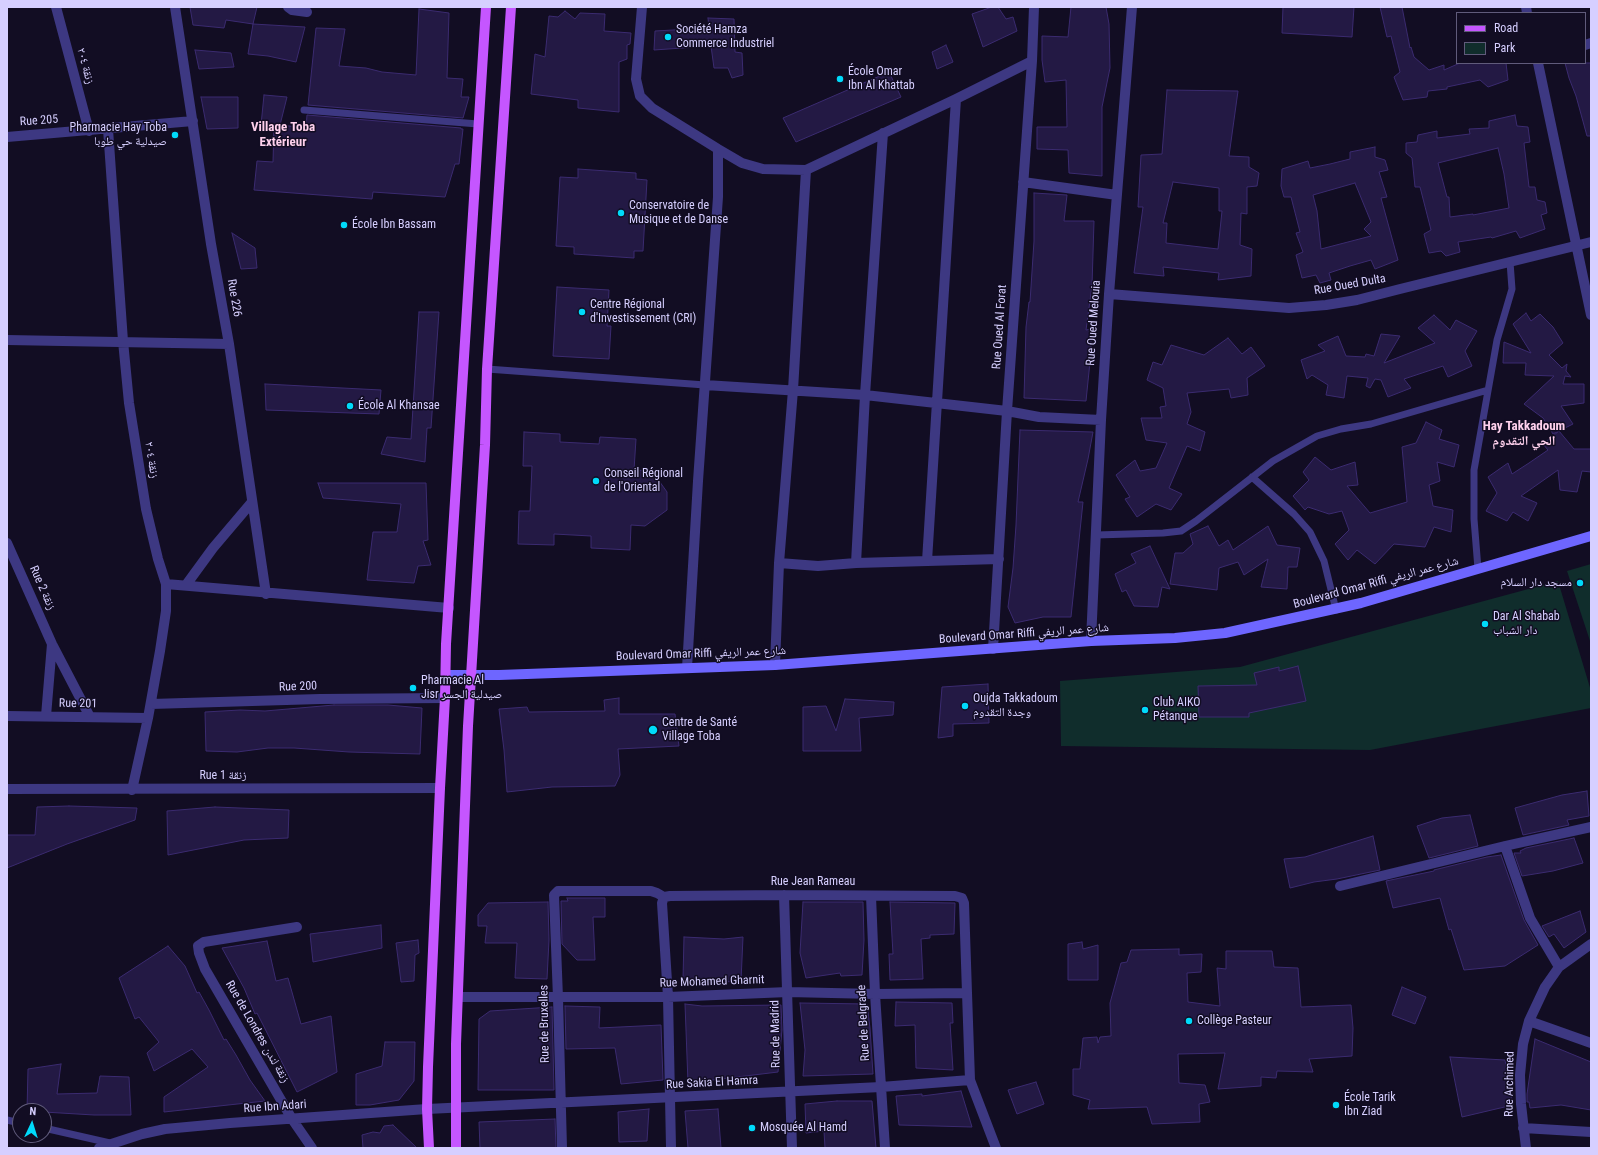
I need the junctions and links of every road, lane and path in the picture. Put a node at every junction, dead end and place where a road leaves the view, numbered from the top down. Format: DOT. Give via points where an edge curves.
graph roads {
  1 [pos="56,7"];
  2 [pos="175,7"];
  3 [pos="288,7"];
  4 [pos="486,7"];
  5 [pos="511,7"];
  6 [pos="642,7"];
  7 [pos="1034,7"];
  8 [pos="1132,7"];
  9 [pos="308,12"];
  10 [pos="1032,61"];
  11 [pos="1538,64"];
  12 [pos="956,99"];
  13 [pos="304,110"];
  14 [pos="193,121"];
  15 [pos="478,124"];
  16 [pos="108,129"];
  17 [pos="89,131"];
  18 [pos="883,133"];
  19 [pos="7,137"];
  20 [pos="718,149"];
  21 [pos="806,170"];
  22 [pos="1023,182"];
  23 [pos="1117,195"];
  24 [pos="1591,242"];
  25 [pos="1575,245"];
  26 [pos="1510,262"];
  27 [pos="1109,294"];
  28 [pos="1591,315"];
  29 [pos="7,340"];
  30 [pos="123,341"];
  31 [pos="229,344"];
  32 [pos="487,369"];
  33 [pos="705,385"];
  34 [pos="793,390"];
  35 [pos="1488,390"];
  36 [pos="865,395"];
  37 [pos="938,403"];
  38 [pos="1007,411"];
  39 [pos="1101,420"];
  40 [pos="1252,477"];
  41 [pos="252,502"];
  42 [pos="1096,535"];
  43 [pos="1591,536"];
  44 [pos="7,543"];
  45 [pos="999,559"];
  46 [pos="927,561"];
  47 [pos="779,563"];
  48 [pos="856,563"];
  49 [pos="1478,569"];
  50 [pos="166,584"];
  51 [pos="186,585"];
  52 [pos="266,594"];
  53 [pos="449,608"];
  54 [pos="1336,610"];
  55 [pos="1091,641"];
  56 [pos="52,644"];
  57 [pos="993,649"];
  58 [pos="775,664"];
  59 [pos="687,668"];
  60 [pos="446,676"];
  61 [pos="471,676"];
  62 [pos="445,698"];
  63 [pos="151,704"];
  64 [pos="7,716"];
  65 [pos="46,716"];
  66 [pos="90,717"];
  67 [pos="148,718"];
  68 [pos="440,788"];
  69 [pos="7,789"];
  70 [pos="132,790"];
  71 [pos="1591,827"];
  72 [pos="1506,846"];
  73 [pos="1340,886"];
  74 [pos="784,894"];
  75 [pos="871,896"];
  76 [pos="664,897"];
  77 [pos="297,927"];
  78 [pos="1591,944"];
  79 [pos="1559,967"];
  80 [pos="788,992"];
  81 [pos="967,993"];
  82 [pos="875,994"];
  83 [pos="458,997"];
  84 [pos="668,997"];
  85 [pos="558,998"];
  86 [pos="1529,1021"];
  87 [pos="1591,1043"];
  88 [pos="970,1080"];
  89 [pos="881,1087"];
  90 [pos="790,1092"];
  91 [pos="670,1098"];
  92 [pos="560,1104"];
  93 [pos="427,1109"];
  94 [pos="455,1109"];
  95 [pos="292,1119"];
  96 [pos="1523,1128"];
  97 [pos="52,1130"];
  98 [pos="1591,1132"];
  99 [pos="110,1143"];
  100 [pos="99,1148"];
  101 [pos="312,1148"];
  102 [pos="429,1148"];
  103 [pos="456,1148"];
  104 [pos="562,1148"];
  105 [pos="671,1148"];
  106 [pos="792,1148"];
  107 [pos="885,1148"];
  108 [pos="996,1148"];
  109 [pos="1526,1148"];
  1 -- 17 [label="street, زنقة ٢٠٤"];
  2 -- 14 [label="street, Rue 226"];
  3 -- 9 [label="street"];
  4 -- 15 [label="main road"];
  5 -- 32 [label="main road"];
  6 -- 20 [label="street" via="636,79 640,96 652,108"];
  7 -- 10 [label="street, Rue Oued Al Forat"];
  8 -- 23 [label="street, Rue Oued Melouia"];
  10 -- 12 [label="street"];
  10 -- 22 [label="street, Rue Oued Al Forat"];
  11 -- 25 [label="street"];
  12 -- 18 [label="street"];
  12 -- 37 [label="street"];
  13 -- 15 [label="lane"];
  14 -- 16 [label="street, Rue 205"];
  14 -- 31 [label="street, Rue 226"];
  15 -- 53 [label="main road"];
  16 -- 17 [label="street, Rue 205"];
  16 -- 30 [label="street, زنقة ٢٠٤"];
  17 -- 19 [label="street, Rue 205"];
  18 -- 21 [label="street"];
  18 -- 36 [label="street"];
  20 -- 21 [label="street" via="742,163 763,169"];
  20 -- 33 [label="street" via="718,197"];
  21 -- 34 [label="street"];
  22 -- 23 [label="street"];
  22 -- 38 [label="street, Rue Oued Al Forat"];
  23 -- 27 [label="street, Rue Oued Melouia"];
  24 -- 25 [label="street, Rue Oued Dulta"];
  25 -- 26 [label="street, Rue Oued Dulta"];
  25 -- 28 [label="street"];
  26 -- 27 [label="street, Rue Oued Dulta" via="1357,300 1290,308"];
  26 -- 35 [label="lane" via="1512,288 1497,340"];
  27 -- 39 [label="street, Rue Oued Melouia"];
  29 -- 30 [label="street"];
  30 -- 31 [label="street"];
  30 -- 50 [label="street, زنقة ٢٠٤" via="129,403 146,509"];
  31 -- 41 [label="street, Rue 226"];
  32 -- 33 [label="lane"];
  32 -- 61 [label="main road"];
  33 -- 34 [label="street"];
  33 -- 59 [label="street"];
  34 -- 36 [label="street"];
  34 -- 47 [label="street"];
  35 -- 40 [label="lane" via="1371,424 1317,436 1273,461"];
  35 -- 49 [label="lane" via="1474,470"];
  36 -- 37 [label="street"];
  36 -- 48 [label="street"];
  37 -- 38 [label="street"];
  37 -- 46 [label="street"];
  38 -- 39 [label="street" via="1039,417"];
  38 -- 45 [label="street, Rue Oued Al Forat"];
  39 -- 42 [label="street, Rue Oued Melouia"];
  40 -- 42 [label="lane" via="1181,531"];
  40 -- 54 [label="lane" via="1294,514 1310,532 1324,561"];
  41 -- 51 [label="street"];
  41 -- 52 [label="street, Rue 226"];
  42 -- 55 [label="street, Rue Oued Melouia"];
  43 -- 49 [label="street, Boulevard Omar Riffi شارع عمر الريفي"];
  44 -- 56 [label="street, Rue 2 زنقة"];
  45 -- 46 [label="street"];
  45 -- 57 [label="street, Rue Oued Al Forat"];
  46 -- 48 [label="street"];
  47 -- 48 [label="street" via="818,566"];
  47 -- 58 [label="street"];
  49 -- 54 [label="street, Boulevard Omar Riffi شارع عمر الريفي"];
  50 -- 51 [label="street"];
  50 -- 63 [label="street, زنقة ٢٠٤" via="166,611"];
  51 -- 52 [label="street"];
  52 -- 53 [label="street"];
  53 -- 60 [label="main road"];
  54 -- 55 [label="street, Boulevard Omar Riffi شارع عمر الريفي" via="1225,633 1175,638"];
  55 -- 57 [label="street, Boulevard Omar Riffi شارع عمر الريفي"];
  56 -- 65 [label="street, Rue 2 زنقة"];
  56 -- 66 [label="street, Rue 2 زنقة"];
  57 -- 58 [label="street, Boulevard Omar Riffi شارع عمر الريفي"];
  58 -- 59 [label="street, Boulevard Omar Riffi شارع عمر الريفي"];
  59 -- 61 [label="street, Boulevard Omar Riffi شارع عمر الريفي"];
  60 -- 61 [label="street, Boulevard Omar Riffi شارع عمر الريفي"];
  60 -- 62 [label="main road"];
  61 -- 83 [label="main road"];
  62 -- 63 [label="street, Rue 200"];
  62 -- 68 [label="main road"];
  63 -- 67 [label="street, زنقة ٢٠٤"];
  64 -- 65 [label="street, Rue 201"];
  65 -- 66 [label="street, Rue 201"];
  66 -- 67 [label="street, Rue 201"];
  67 -- 70 [label="street, زنقة ٢٠٤"];
  68 -- 70 [label="street, Rue 1 زنقة"];
  68 -- 93 [label="main road"];
  69 -- 70 [label="street, Rue 1 زنقة"];
  71 -- 72 [label="street"];
  72 -- 73 [label="street"];
  72 -- 79 [label="street" via="1530,918"];
  74 -- 75 [label="street, Rue Jean Rameau"];
  74 -- 76 [label="street, Rue Jean Rameau"];
  74 -- 80 [label="street, Rue de Madrid"];
  75 -- 81 [label="street, Rue Jean Rameau" via="962,898"];
  75 -- 82 [label="street, Rue de Belgrade"];
  76 -- 84 [label="street" via="662,903"];
  76 -- 85 [label="street, Rue de Bruxelles" via="651,891 558,892 554,895"];
  77 -- 95 [label="street, Rue de Londres زنقة لندن" via="204,942 198,946 205,969"];
  78 -- 79 [label="street, Rue Archimed"];
  79 -- 86 [label="street, Rue Archimed" via="1545,987"];
  80 -- 82 [label="street, Rue Mohamed Gharnit"];
  80 -- 84 [label="street, Rue Mohamed Gharnit"];
  80 -- 90 [label="street, Rue de Madrid"];
  81 -- 82 [label="street, Rue Mohamed Gharnit"];
  81 -- 88 [label="street"];
  82 -- 89 [label="street, Rue de Belgrade"];
  83 -- 85 [label="street, Rue Mohamed Gharnit"];
  83 -- 94 [label="main road"];
  84 -- 85 [label="street, Rue Mohamed Gharnit"];
  84 -- 91 [label="street"];
  85 -- 92 [label="street, Rue de Bruxelles"];
  86 -- 87 [label="street"];
  86 -- 96 [label="street, Rue Archimed" via="1520,1075"];
  88 -- 89 [label="street, Rue Sakia El Hamra"];
  88 -- 108 [label="street"];
  89 -- 90 [label="street, Rue Sakia El Hamra"];
  89 -- 107 [label="street, Rue de Belgrade"];
  90 -- 91 [label="street, Rue Sakia El Hamra"];
  90 -- 106 [label="street, Rue de Madrid"];
  91 -- 92 [label="street, Rue Sakia El Hamra"];
  91 -- 105 [label="street"];
  92 -- 94 [label="street, Rue Sakia El Hamra"];
  92 -- 104 [label="street, Rue de Bruxelles"];
  93 -- 94 [label="street, Rue Ibn Adari"];
  93 -- 95 [label="street, Rue Ibn Adari"];
  93 -- 102 [label="main road"];
  94 -- 103 [label="main road"];
  95 -- 99 [label="street, Rue Ibn Adari" via="165,1129"];
  95 -- 101 [label="street, Rue de Londres زنقة لندن"];
  96 -- 98 [label="street"];
  96 -- 109 [label="street, Rue Archimed"];
  97 -- 99 [label="lane"];
  99 -- 100 [label="street, Rue Ibn Adari"];
}
